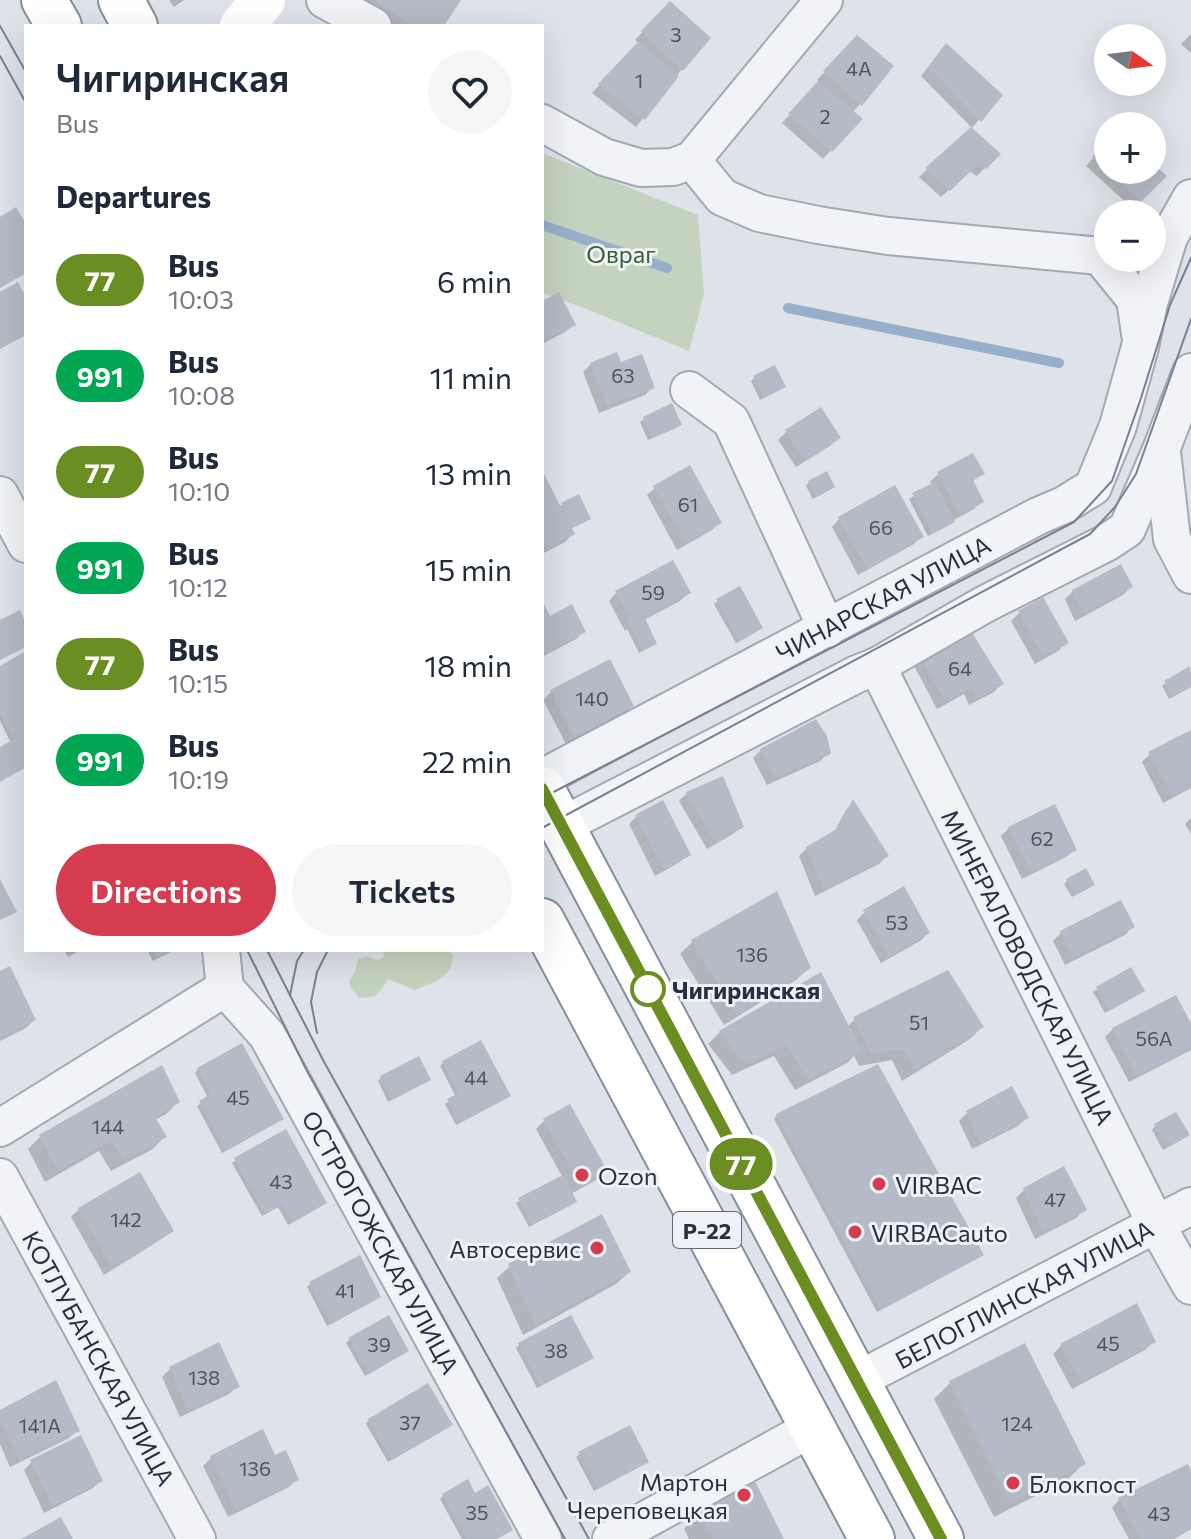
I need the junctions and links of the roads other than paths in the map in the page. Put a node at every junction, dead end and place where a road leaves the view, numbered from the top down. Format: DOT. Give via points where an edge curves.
graph roads {
  1 [pos="44,0"];
  2 [pos="121,0"];
  3 [pos="263,0"];
  4 [pos="325,0"];
  5 [pos="824,0"];
  6 [pos="58,24"];
  7 [pos="134,24"];
  8 [pos="244,24"];
  9 [pos="369,24"];
  10 [pos="544,124"];
  11 [pos="692,160"];
  12 [pos="1191,198"];
  13 [pos="1166,231"];
  14 [pos="1094,254"];
  15 [pos="1116,272"];
  16 [pos="1154,272"];
  17 [pos="1140,344"];
  18 [pos="1191,372"];
  19 [pos="689,390"];
  20 [pos="1161,450"];
  21 [pos="0,495"];
  22 [pos="24,540"];
  23 [pos="1191,575"];
  24 [pos="827,629"];
  25 [pos="867,670"];
  26 [pos="544,777"];
  27 [pos="552,808"];
  28 [pos="544,925"];
  29 [pos="221,952"];
  30 [pos="225,988"];
  31 [pos="0,1128"];
  32 [pos="0,1177"];
  33 [pos="1191,1206"];
  34 [pos="1156,1224"];
  35 [pos="1191,1286"];
  36 [pos="856,1381"];
  37 [pos="812,1428"];
  38 [pos="197,1539"];
  39 [pos="543,1539"];
  40 [pos="611,1539"];
  41 [pos="872,1539"];
  42 [pos="941,1539"];
  1 -- 6 [label="main road"];
  2 -- 7 [label="main road"];
  3 -- 8 [label="main road"];
  4 -- 9 [label="street"];
  5 -- 11 [label="street"];
  10 -- 11 [label="street" via="604,157 641,168"];
  11 -- 14 [label="street" via="722,197 759,213 888,236"];
  12 -- 13 [label="street, ЧИНАРСКАЯ УЛИЦА"];
  15 -- 17 [label="street" via="1135,299"];
  16 -- 17 [label="street, ЧИНАРСКАЯ УЛИЦА"];
  17 -- 24 [label="street, ЧИНАРСКАЯ УЛИЦА" via="1118,426 1093,487"];
  18 -- 20 [label="street"];
  19 -- 24 [label="street" via="731,421"];
  20 -- 23 [label="street" via="1172,539"];
  20 -- 25 [label="street" via="1127,529"];
  21 -- 22 [label="street"];
  24 -- 26 [label="street, ЧИНАРСКАЯ УЛИЦА"];
  25 -- 27 [label="street"];
  25 -- 34 [label="street, МИНЕРАЛОВОДСКАЯ УЛИЦА"];
  27 -- 36 [label="main road, Р-22"];
  28 -- 37 [label="main road, Р-22"];
  29 -- 30 [label="street"];
  30 -- 31 [label="street"];
  30 -- 39 [label="street, ОСТРОГОЖСКАЯ УЛИЦА" via="267,1035"];
  32 -- 38 [label="street, КОТЛУБАНСКАЯ УЛИЦА"];
  33 -- 34 [label="street, БЕЛОГЛИНСКАЯ УЛИЦА"];
  34 -- 35 [label="street, МИНЕРАЛОВОДСКАЯ УЛИЦА"];
  34 -- 36 [label="street, БЕЛОГЛИНСКАЯ УЛИЦА"];
  36 -- 42 [label="main road, Р-22"];
  37 -- 40 [label="street"];
  37 -- 41 [label="main road, Р-22"];
}
